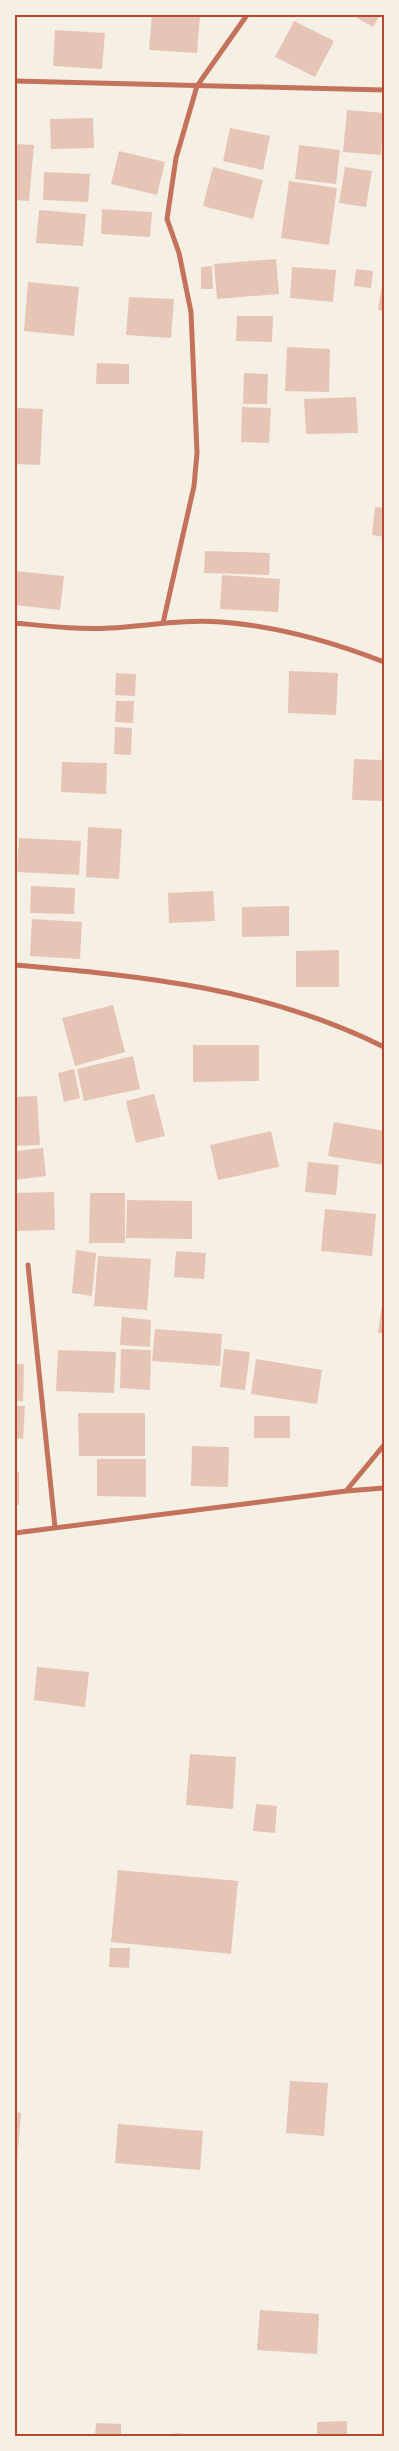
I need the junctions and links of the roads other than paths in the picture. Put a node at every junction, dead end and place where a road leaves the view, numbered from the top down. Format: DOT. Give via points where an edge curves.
graph roads {
  1 [pos="247,15"];
  2 [pos="15,81"];
  3 [pos="197,86"];
  4 [pos="384,90"];
  5 [pos="15,623"];
  6 [pos="163,623"];
  7 [pos="384,662"];
  8 [pos="15,965"];
  9 [pos="384,1048"];
  10 [pos="28,1265"];
  11 [pos="384,1445"];
  12 [pos="384,1488"];
  13 [pos="346,1491"];
  14 [pos="55,1527"];
  15 [pos="15,1533"];
  1 -- 3 [label="street"];
  2 -- 3 [label="street"];
  3 -- 4 [label="street"];
  3 -- 6 [label="street" via="176,158 167,219 179,253 191,312 197,454 194,486"];
  5 -- 6 [label="street" via="109,629"];
  6 -- 7 [label="street" via="221,622 285,632 351,649"];
  8 -- 9 [label="street" via="111,973 218,989 345,1028"];
  10 -- 14 [label="street"];
  11 -- 13 [label="street"];
  12 -- 13 [label="street"];
  13 -- 14 [label="street"];
  14 -- 15 [label="street"];
}
